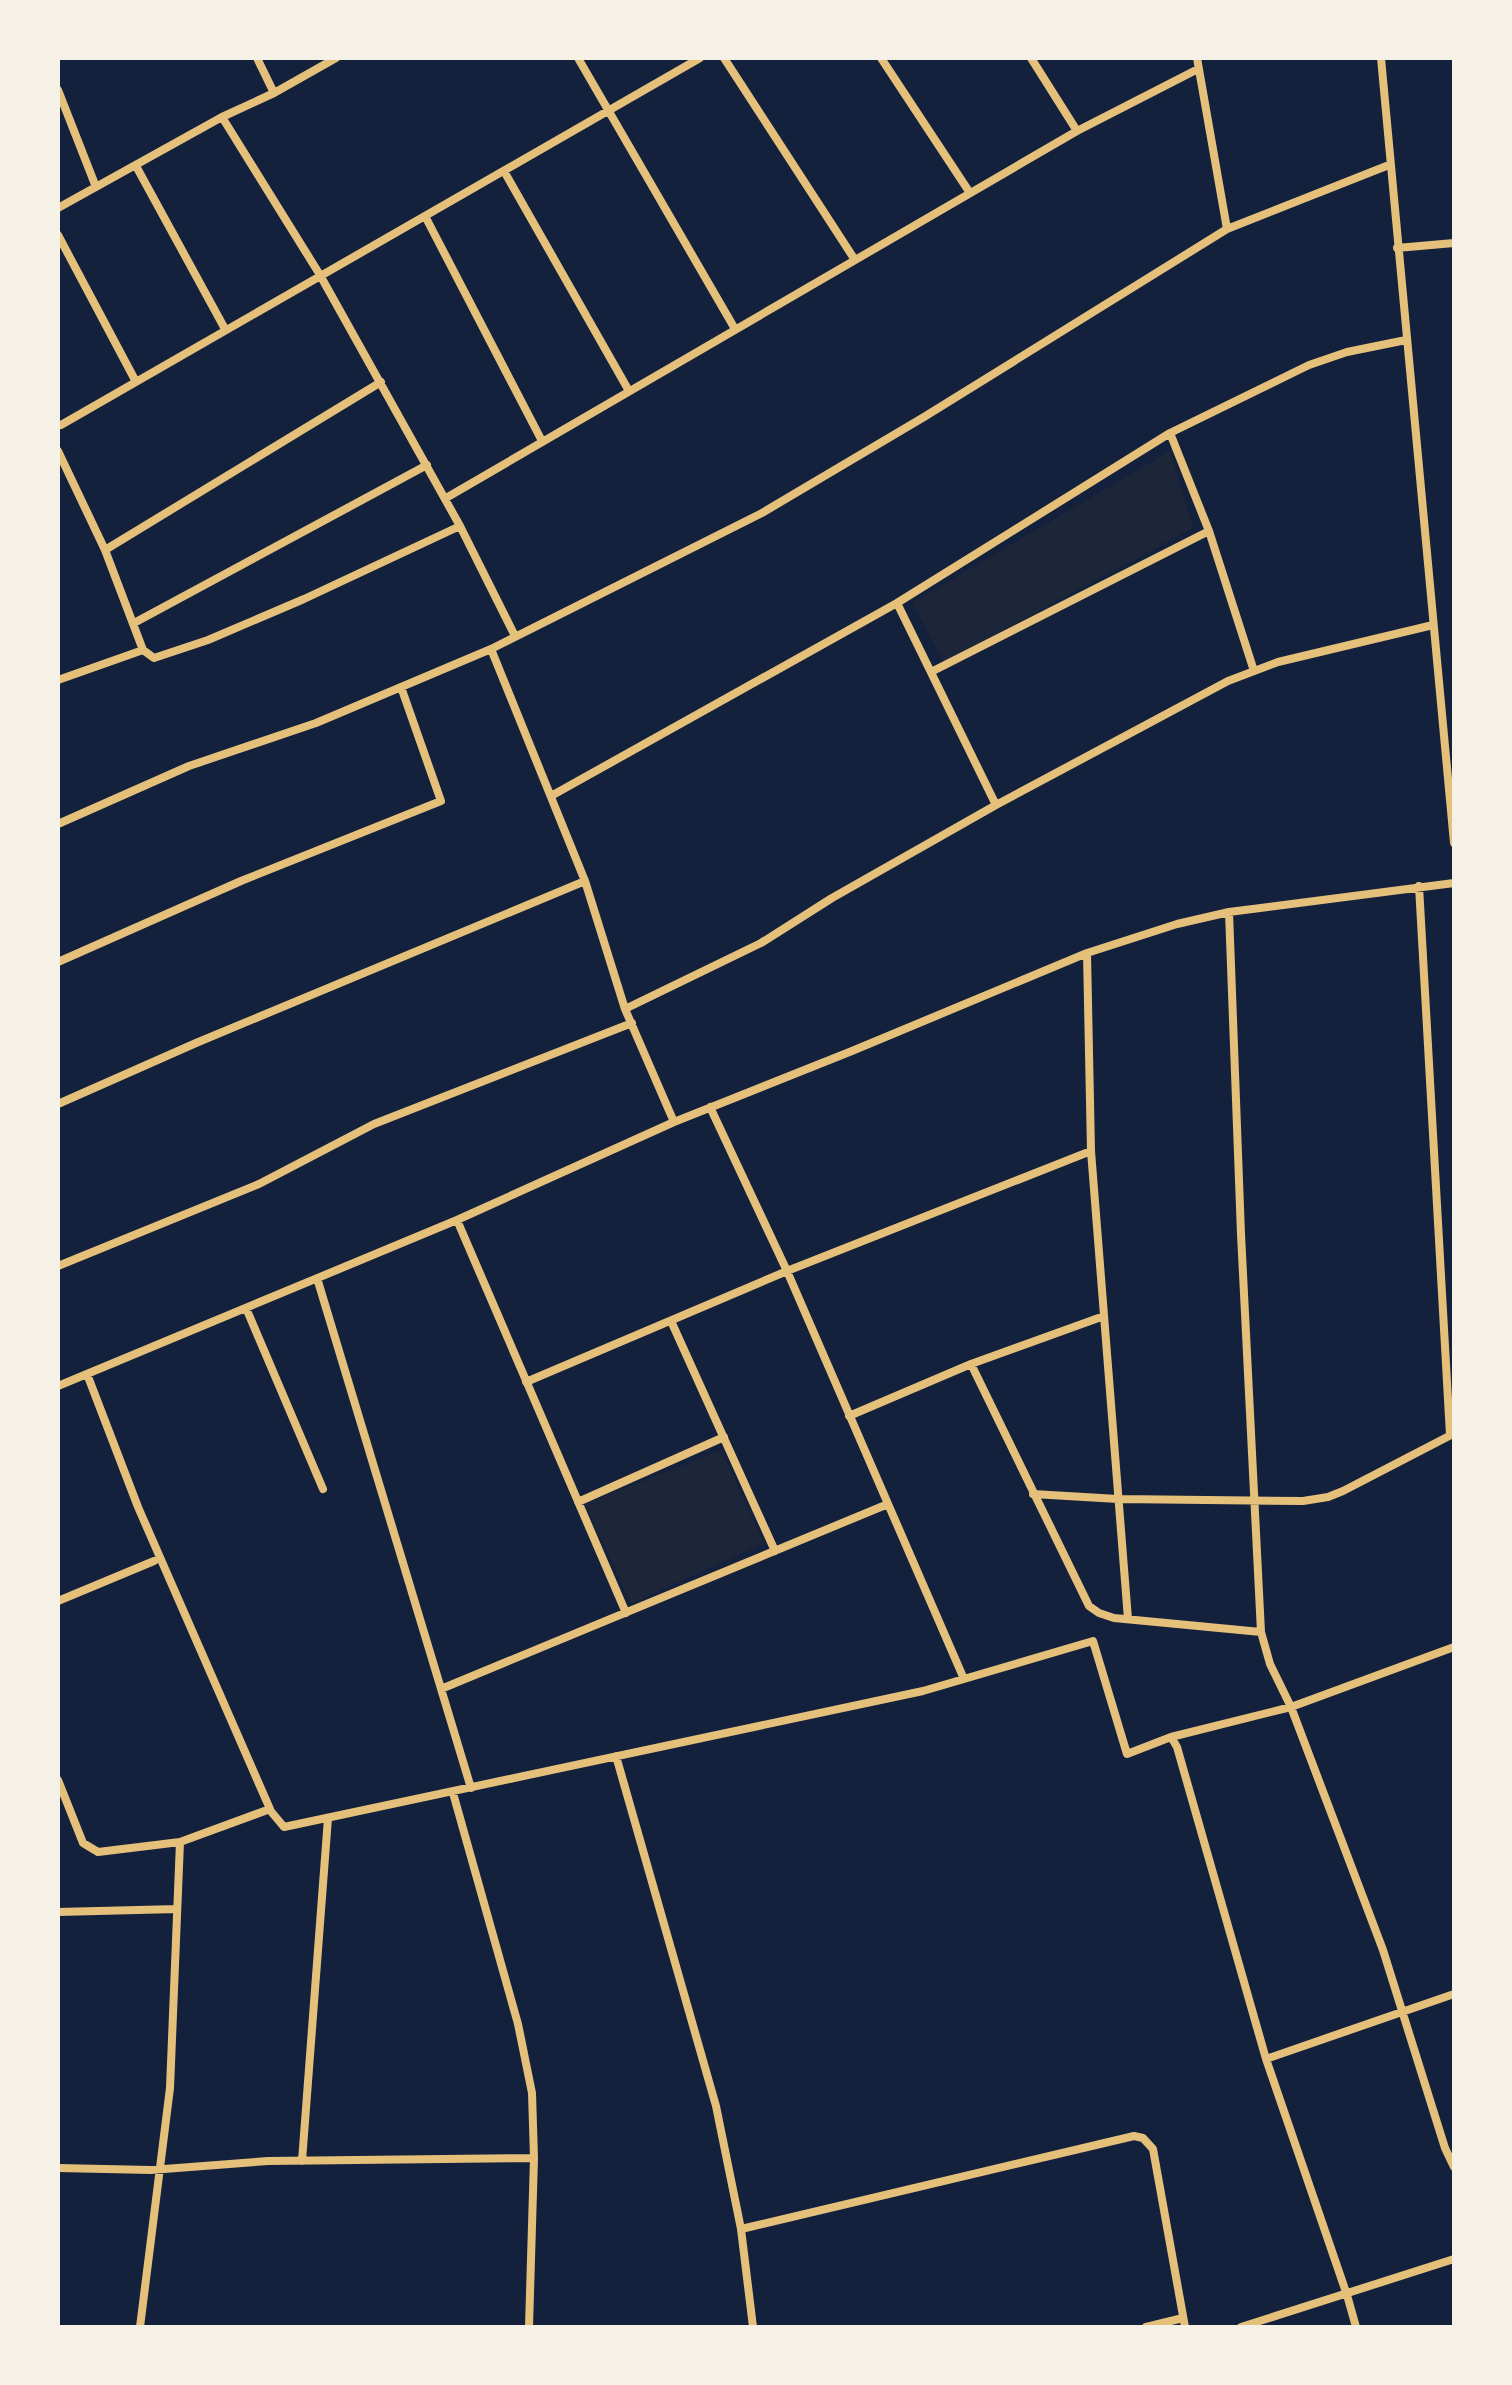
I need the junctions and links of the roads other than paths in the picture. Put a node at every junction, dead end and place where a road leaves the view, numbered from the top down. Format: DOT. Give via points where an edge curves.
graph roads {
  1 [pos="257,58"];
  2 [pos="336,58"];
  3 [pos="578,58"];
  4 [pos="700,58"];
  5 [pos="724,58"];
  6 [pos="881,58"];
  7 [pos="1031,58"];
  8 [pos="1197,58"];
  9 [pos="1381,58"];
  10 [pos="1198,69"];
  11 [pos="58,90"];
  12 [pos="274,93"];
  13 [pos="607,112"];
  14 [pos="222,117"];
  15 [pos="1077,131"];
  16 [pos="1389,165"];
  17 [pos="136,166"];
  18 [pos="504,171"];
  19 [pos="96,187"];
  20 [pos="970,193"];
  21 [pos="58,208"];
  22 [pos="425,216"];
  23 [pos="1227,229"];
  24 [pos="58,235"];
  25 [pos="1454,243"];
  26 [pos="1397,248"];
  27 [pos="855,260"];
  28 [pos="320,275"];
  29 [pos="225,329"];
  30 [pos="735,329"];
  31 [pos="1406,340"];
  32 [pos="135,380"];
  33 [pos="381,382"];
  34 [pos="629,391"];
  35 [pos="59,423"];
  36 [pos="1170,433"];
  37 [pos="542,441"];
  38 [pos="58,451"];
  39 [pos="427,465"];
  40 [pos="446,498"];
  41 [pos="460,526"];
  42 [pos="1209,531"];
  43 [pos="105,550"];
  44 [pos="897,603"];
  45 [pos="134,623"];
  46 [pos="1433,625"];
  47 [pos="515,636"];
  48 [pos="491,649"];
  49 [pos="143,650"];
  50 [pos="1254,671"];
  51 [pos="931,672"];
  52 [pos="58,680"];
  53 [pos="401,687"];
  54 [pos="551,796"];
  55 [pos="996,805"];
  56 [pos="58,824"];
  57 [pos="1454,843"];
  58 [pos="585,881"];
  59 [pos="1454,883"];
  60 [pos="1419,886"];
  61 [pos="1229,912"];
  62 [pos="1087,953"];
  63 [pos="58,962"];
  64 [pos="625,1009"];
  65 [pos="632,1023"];
  66 [pos="58,1104"];
  67 [pos="710,1107"];
  68 [pos="674,1122"];
  69 [pos="1091,1151"];
  70 [pos="457,1220"];
  71 [pos="58,1266"];
  72 [pos="787,1271"];
  73 [pos="317,1278"];
  74 [pos="246,1308"];
  75 [pos="1104,1316"];
  76 [pos="671,1321"];
  77 [pos="971,1364"];
  78 [pos="87,1374"];
  79 [pos="526,1382"];
  80 [pos="58,1386"];
  81 [pos="849,1416"];
  82 [pos="1452,1434"];
  83 [pos="724,1437"];
  84 [pos="323,1489"];
  85 [pos="1033,1494"];
  86 [pos="1118,1499"];
  87 [pos="1255,1500"];
  88 [pos="578,1502"];
  89 [pos="888,1504"];
  90 [pos="775,1551"];
  91 [pos="154,1561"];
  92 [pos="58,1601"];
  93 [pos="626,1613"];
  94 [pos="1128,1619"];
  95 [pos="1261,1632"];
  96 [pos="1454,1647"];
  97 [pos="964,1679"];
  98 [pos="441,1689"];
  99 [pos="1291,1707"];
  100 [pos="1171,1737"];
  101 [pos="616,1756"];
  102 [pos="58,1780"];
  103 [pos="471,1788"];
  104 [pos="453,1793"];
  105 [pos="269,1809"];
  106 [pos="328,1818"];
  107 [pos="180,1842"];
  108 [pos="177,1909"];
  109 [pos="58,1912"];
  110 [pos="1454,1994"];
  111 [pos="1402,2012"];
  112 [pos="1266,2059"];
  113 [pos="1450,2147"];
  114 [pos="534,2158"];
  115 [pos="302,2161"];
  116 [pos="1454,2167"];
  117 [pos="58,2168"];
  118 [pos="160,2170"];
  119 [pos="741,2229"];
  120 [pos="1454,2259"];
  121 [pos="1347,2295"];
  122 [pos="1184,2323"];
  123 [pos="140,2327"];
  124 [pos="529,2327"];
  125 [pos="753,2327"];
  126 [pos="1146,2327"];
  127 [pos="1241,2327"];
  128 [pos="1356,2327"];
  1 -- 12 [label="street"];
  2 -- 12 [label="street"];
  3 -- 13 [label="street"];
  4 -- 13 [label="street"];
  5 -- 27 [label="street"];
  6 -- 20 [label="street"];
  7 -- 15 [label="street"];
  8 -- 10 [label="street"];
  9 -- 16 [label="street"];
  10 -- 15 [label="street"];
  10 -- 23 [label="street"];
  11 -- 19 [label="street"];
  12 -- 14 [label="street"];
  13 -- 18 [label="street"];
  13 -- 30 [label="street"];
  14 -- 17 [label="street"];
  14 -- 28 [label="street"];
  15 -- 20 [label="street"];
  16 -- 23 [label="street"];
  16 -- 26 [label="street"];
  17 -- 19 [label="street"];
  17 -- 29 [label="street"];
  18 -- 22 [label="street"];
  18 -- 34 [label="street"];
  19 -- 21 [label="street"];
  20 -- 27 [label="street"];
  22 -- 28 [label="street"];
  22 -- 37 [label="street"];
  23 -- 47 [label="street" via="762,513"];
  24 -- 32 [label="street"];
  25 -- 26 [label="street"];
  26 -- 31 [label="street"];
  27 -- 30 [label="street"];
  28 -- 29 [label="street"];
  28 -- 33 [label="street"];
  29 -- 32 [label="street"];
  30 -- 34 [label="street"];
  31 -- 36 [label="street" via="1309,365"];
  31 -- 46 [label="street"];
  32 -- 35 [label="street"];
  33 -- 39 [label="street"];
  33 -- 43 [label="street"];
  34 -- 37 [label="street"];
  36 -- 42 [label="street"];
  36 -- 44 [label="street"];
  37 -- 40 [label="street"];
  38 -- 43 [label="street"];
  39 -- 40 [label="street"];
  39 -- 45 [label="street"];
  40 -- 41 [label="street"];
  41 -- 47 [label="street"];
  41 -- 49 [label="street" via="208,640 154,658"];
  42 -- 50 [label="street"];
  42 -- 51 [label="street"];
  43 -- 45 [label="street"];
  44 -- 51 [label="street"];
  44 -- 54 [label="street"];
  45 -- 49 [label="street"];
  46 -- 50 [label="street"];
  46 -- 57 [label="street"];
  47 -- 48 [label="street"];
  48 -- 53 [label="street"];
  48 -- 54 [label="street"];
  49 -- 52 [label="street"];
  50 -- 55 [label="street"];
  51 -- 55 [label="street"];
  53 -- 56 [label="street" via="316,723 189,766"];
  53 -- 63 [label="street" via="441,801"];
  54 -- 58 [label="street"];
  55 -- 64 [label="street" via="761,943"];
  58 -- 64 [label="street"];
  58 -- 66 [label="street"];
  59 -- 60 [label="street"];
  60 -- 61 [label="street"];
  60 -- 82 [label="street"];
  61 -- 62 [label="street"];
  61 -- 87 [label="street"];
  62 -- 67 [label="street"];
  62 -- 69 [label="street"];
  64 -- 65 [label="street"];
  65 -- 68 [label="street"];
  65 -- 71 [label="street" via="374,1124 259,1184"];
  67 -- 68 [label="street"];
  67 -- 72 [label="street"];
  68 -- 70 [label="street"];
  69 -- 72 [label="street"];
  69 -- 75 [label="street"];
  70 -- 73 [label="street"];
  70 -- 79 [label="street"];
  72 -- 76 [label="street"];
  72 -- 81 [label="street"];
  73 -- 74 [label="street"];
  73 -- 98 [label="street"];
  74 -- 78 [label="street"];
  74 -- 84 [label="street"];
  75 -- 77 [label="street"];
  75 -- 86 [label="street"];
  76 -- 79 [label="street"];
  76 -- 83 [label="street"];
  77 -- 81 [label="street"];
  77 -- 85 [label="street"];
  78 -- 80 [label="street"];
  78 -- 105 [label="street" via="138,1507"];
  79 -- 88 [label="street"];
  81 -- 89 [label="street"];
  82 -- 87 [label="street" via="1328,1497"];
  83 -- 88 [label="street"];
  83 -- 90 [label="street"];
  85 -- 86 [label="street"];
  85 -- 94 [label="street" via="1089,1606"];
  86 -- 87 [label="street"];
  86 -- 94 [label="street"];
  87 -- 95 [label="street"];
  88 -- 93 [label="street"];
  89 -- 90 [label="street"];
  89 -- 97 [label="street"];
  90 -- 93 [label="street"];
  91 -- 92 [label="street"];
  93 -- 98 [label="street"];
  94 -- 95 [label="street"];
  95 -- 99 [label="street"];
  96 -- 99 [label="street"];
  97 -- 100 [label="street" via="1093,1641 1127,1754"];
  97 -- 101 [label="street"];
  98 -- 103 [label="street"];
  99 -- 100 [label="street"];
  99 -- 111 [label="street"];
  100 -- 112 [label="street"];
  101 -- 103 [label="street"];
  101 -- 119 [label="street" via="716,2106"];
  102 -- 107 [label="street" via="90,1850"];
  103 -- 104 [label="street"];
  104 -- 106 [label="street"];
  104 -- 114 [label="street" via="527,2061"];
  105 -- 106 [label="street" via="284,1827"];
  105 -- 107 [label="street"];
  106 -- 115 [label="street"];
  107 -- 108 [label="street"];
  108 -- 109 [label="street"];
  108 -- 118 [label="street" via="170,2088"];
  110 -- 111 [label="street"];
  111 -- 112 [label="street"];
  111 -- 113 [label="street"];
  112 -- 121 [label="street"];
  113 -- 116 [label="street"];
  114 -- 115 [label="street"];
  114 -- 124 [label="street"];
  115 -- 118 [label="street"];
  117 -- 118 [label="street"];
  118 -- 123 [label="street"];
  119 -- 122 [label="street" via="1134,2136 1153,2149"];
  119 -- 125 [label="street"];
  120 -- 121 [label="street"];
  121 -- 127 [label="street"];
  121 -- 128 [label="street"];
  122 -- 126 [label="street"];
}
